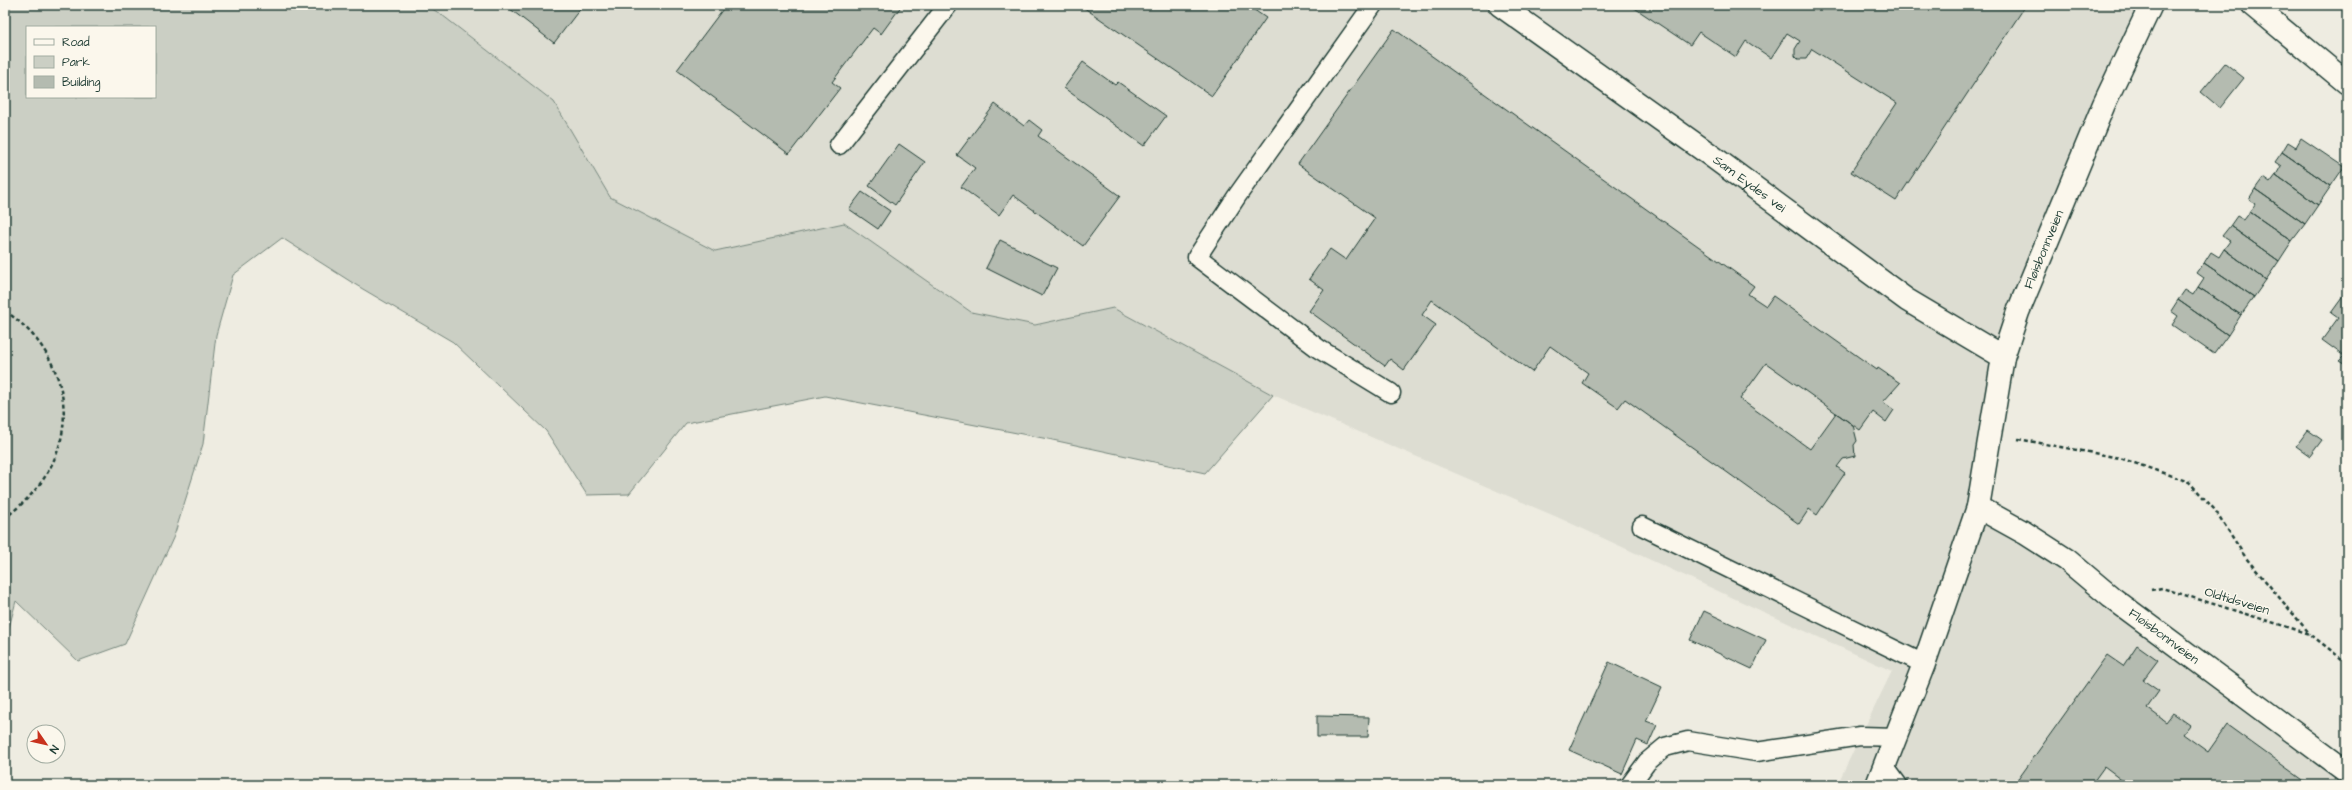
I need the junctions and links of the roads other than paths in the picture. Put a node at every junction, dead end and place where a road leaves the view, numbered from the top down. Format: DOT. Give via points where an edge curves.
graph roads {
  1 [pos="948,5"];
  2 [pos="1373,5"];
  3 [pos="1500,5"];
  4 [pos="2151,5"];
  5 [pos="2253,5"];
  6 [pos="2347,83"];
  7 [pos="839,145"];
  8 [pos="2003,358"];
  9 [pos="1391,393"];
  10 [pos="1978,507"];
  11 [pos="1642,526"];
  12 [pos="1924,664"];
  13 [pos="1897,737"];
  14 [pos="2347,772"];
  15 [pos="1880,776"];
  16 [pos="1630,785"];
  17 [pos="1898,785"];
  1 -- 7 [label="lane"];
  2 -- 9 [label="lane" via="1237,196 1197,257 1319,349"];
  3 -- 8 [label="street, Sam Eydes vei" via="1907,300"];
  4 -- 8 [label="street, Fløisbonnveien" via="2098,118 2018,312"];
  5 -- 6 [label="street"];
  8 -- 10 [label="street, Fløisbonnveien"];
  10 -- 12 [label="street, Fløisbonnveien"];
  10 -- 14 [label="street, Fløisbonnveien" via="2067,560 2111,597"];
  11 -- 12 [label="lane"];
  12 -- 13 [label="street, Fløisbonnveien"];
  13 -- 15 [label="street, Fløisbonnveien"];
  13 -- 16 [label="lane" via="1860,736 1756,752 1688,741 1666,747 1647,762"];
  15 -- 17 [label="lane"];
}
